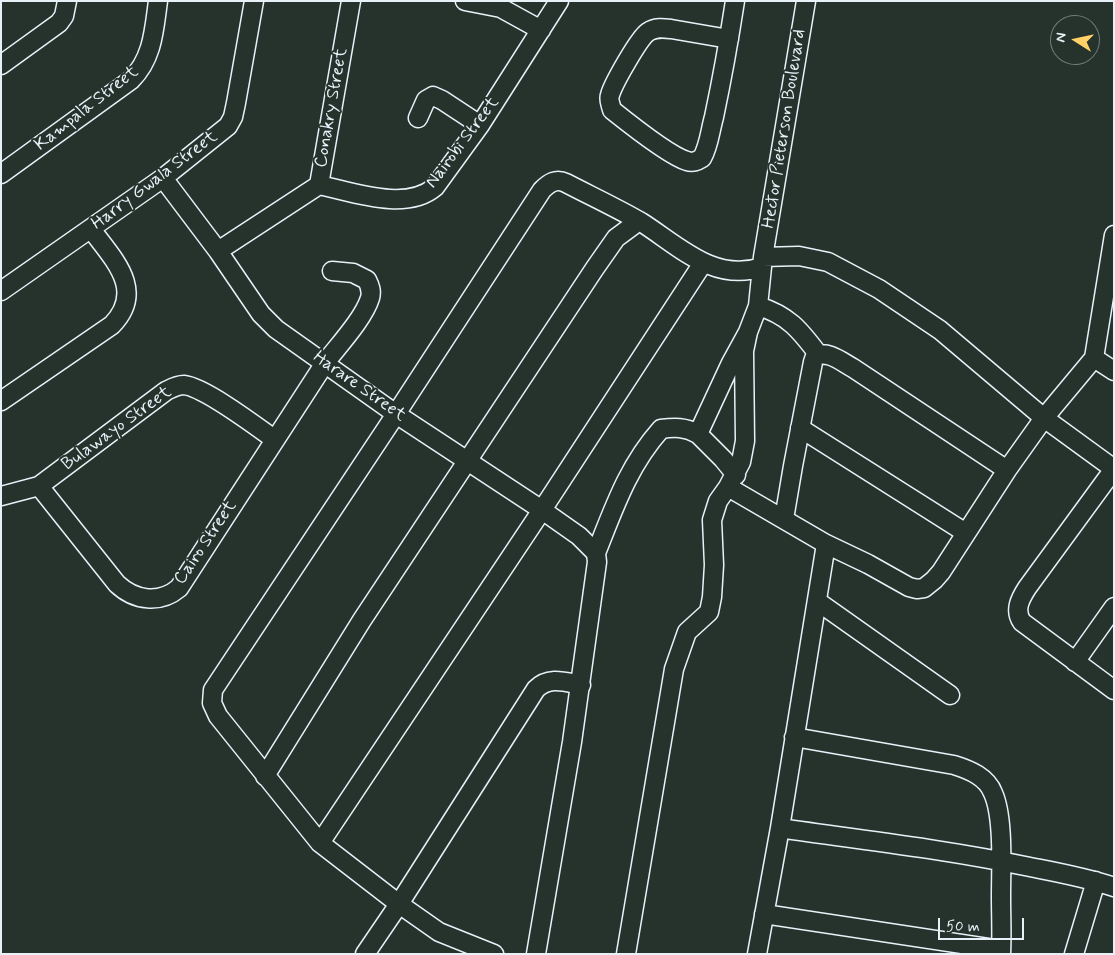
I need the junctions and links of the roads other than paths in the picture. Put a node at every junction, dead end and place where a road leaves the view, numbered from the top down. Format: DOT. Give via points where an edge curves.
graph roads {
  1 [pos="68,1"];
  2 [pos="158,1"];
  3 [pos="254,1"];
  4 [pos="352,1"];
  5 [pos="465,1"];
  6 [pos="559,1"];
  7 [pos="735,1"];
  8 [pos="806,1"];
  9 [pos="541,30"];
  10 [pos="729,39"];
  11 [pos="1,64"];
  12 [pos="418,118"];
  13 [pos="480,125"];
  14 [pos="1,174"];
  15 [pos="163,178"];
  16 [pos="319,184"];
  17 [pos="639,221"];
  18 [pos="91,230"];
  19 [pos="1114,235"];
  20 [pos="218,251"];
  21 [pos="763,262"];
  22 [pos="703,263"];
  23 [pos="332,271"];
  24 [pos="1,291"];
  25 [pos="758,306"];
  26 [pos="748,332"];
  27 [pos="818,354"];
  28 [pos="1094,358"];
  29 [pos="325,362"];
  30 [pos="1114,371"];
  31 [pos="1,401"];
  32 [pos="396,414"];
  33 [pos="1044,418"];
  34 [pos="800,428"];
  35 [pos="698,434"];
  36 [pos="274,439"];
  37 [pos="467,461"];
  38 [pos="1114,469"];
  39 [pos="1007,470"];
  40 [pos="732,481"];
  41 [pos="39,486"];
  42 [pos="1,496"];
  43 [pos="542,510"];
  44 [pos="784,520"];
  45 [pos="966,533"];
  46 [pos="826,544"];
  47 [pos="596,553"];
  48 [pos="817,601"];
  49 [pos="1114,607"];
  50 [pos="1075,662"];
  51 [pos="580,685"];
  52 [pos="1114,690"];
  53 [pos="950,695"];
  54 [pos="794,737"];
  55 [pos="265,776"];
  56 [pos="780,828"];
  57 [pos="320,843"];
  58 [pos="1001,861"];
  59 [pos="1096,881"];
  60 [pos="1114,887"];
  61 [pos="399,904"];
  62 [pos="764,914"];
  63 [pos="1001,952"];
  64 [pos="365,954"];
  65 [pos="494,954"];
  66 [pos="536,954"];
  67 [pos="626,954"];
  68 [pos="757,954"];
  69 [pos="1074,954"];
  1 -- 11 [label="street" via="59,23"];
  2 -- 14 [label="street, Kampala Street" via="150,48 138,73"];
  3 -- 15 [label="street, Harry Gwala Street" via="233,117 219,135"];
  4 -- 16 [label="street, Conakry Street"];
  5 -- 9 [label="street" via="501,8"];
  6 -- 9 [label="street, Nairobi Street"];
  7 -- 10 [label="street"];
  8 -- 21 [label="street, Hector Pieterson Boulevard"];
  9 -- 13 [label="street, Nairobi Street"];
  10 -- 10 [label="street" via="670,28 652,30 641,39 610,95 612,110 672,153 689,162 702,158"];
  12 -- 13 [label="street" via="426,100 433,96"];
  13 -- 16 [label="street, Nairobi Street" via="435,186 414,198 393,200"];
  15 -- 18 [label="street, Harry Gwala Street"];
  15 -- 20 [label="street, Harare Street"];
  16 -- 20 [label="street, Conakry Street"];
  17 -- 22 [label="street"];
  17 -- 32 [label="street" via="562,181 548,184"];
  17 -- 37 [label="street" via="616,238 607,250"];
  18 -- 24 [label="street, Harry Gwala Street"];
  18 -- 31 [label="street" via="125,279 124,310 112,325"];
  19 -- 28 [label="street"];
  20 -- 29 [label="street, Harare Street" via="261,314 276,329"];
  21 -- 22 [label="street" via="743,272"];
  21 -- 25 [label="street, Hector Pieterson Boulevard"];
  21 -- 33 [label="street" via="799,256 828,262 879,289 940,330"];
  22 -- 43 [label="street"];
  23 -- 29 [label="street, Cairo Street" via="360,275 371,288 370,298 358,319"];
  25 -- 26 [label="street, Hector Pieterson Boulevard"];
  25 -- 27 [label="street" via="774,311 793,324"];
  26 -- 35 [label="street"];
  26 -- 40 [label="street" via="743,367 745,441 741,462"];
  27 -- 34 [label="street" via="813,362"];
  27 -- 39 [label="street" via="832,356 853,368"];
  28 -- 30 [label="street"];
  28 -- 33 [label="street"];
  29 -- 32 [label="street, Harare Street"];
  29 -- 36 [label="street, Cairo Street"];
  32 -- 37 [label="street, Harare Street"];
  32 -- 55 [label="street" via="213,690 213,709"];
  33 -- 38 [label="street"];
  33 -- 39 [label="street"];
  34 -- 44 [label="street"];
  34 -- 45 [label="street"];
  35 -- 40 [label="street" via="723,459"];
  35 -- 47 [label="street" via="674,427 660,429 635,463"];
  36 -- 41 [label="street, Bulawayo Street" via="197,389 174,386"];
  36 -- 41 [label="street, Cairo Street" via="179,588 172,594 153,599 124,591"];
  37 -- 43 [label="street, Harare Street"];
  37 -- 55 [label="street" via="362,620"];
  38 -- 50 [label="street" via="1018,604 1022,622"];
  39 -- 45 [label="street"];
  40 -- 44 [label="street"];
  40 -- 67 [label="street" via="718,501 712,520 714,565 709,612 687,632 674,669"];
  41 -- 42 [label="street"];
  43 -- 47 [label="street, Harare Street" via="579,536"];
  43 -- 57 [label="street"];
  44 -- 46 [label="street"];
  45 -- 46 [label="street" via="934,580 920,588 901,584"];
  46 -- 48 [label="street"];
  47 -- 51 [label="street"];
  48 -- 53 [label="street"];
  48 -- 54 [label="street"];
  49 -- 50 [label="street"];
  50 -- 52 [label="street"];
  51 -- 61 [label="street" via="556,680 541,684 536,689"];
  51 -- 66 [label="street"];
  54 -- 56 [label="street"];
  54 -- 58 [label="street" via="937,761 976,774 987,783 995,798"];
  55 -- 57 [label="street"];
  56 -- 58 [label="street"];
  56 -- 62 [label="street"];
  57 -- 61 [label="street"];
  58 -- 59 [label="street"];
  58 -- 63 [label="street"];
  59 -- 60 [label="street"];
  59 -- 69 [label="street"];
  61 -- 64 [label="street"];
  61 -- 65 [label="street" via="440,932"];
  62 -- 63 [label="street"];
  62 -- 68 [label="street"];
}
